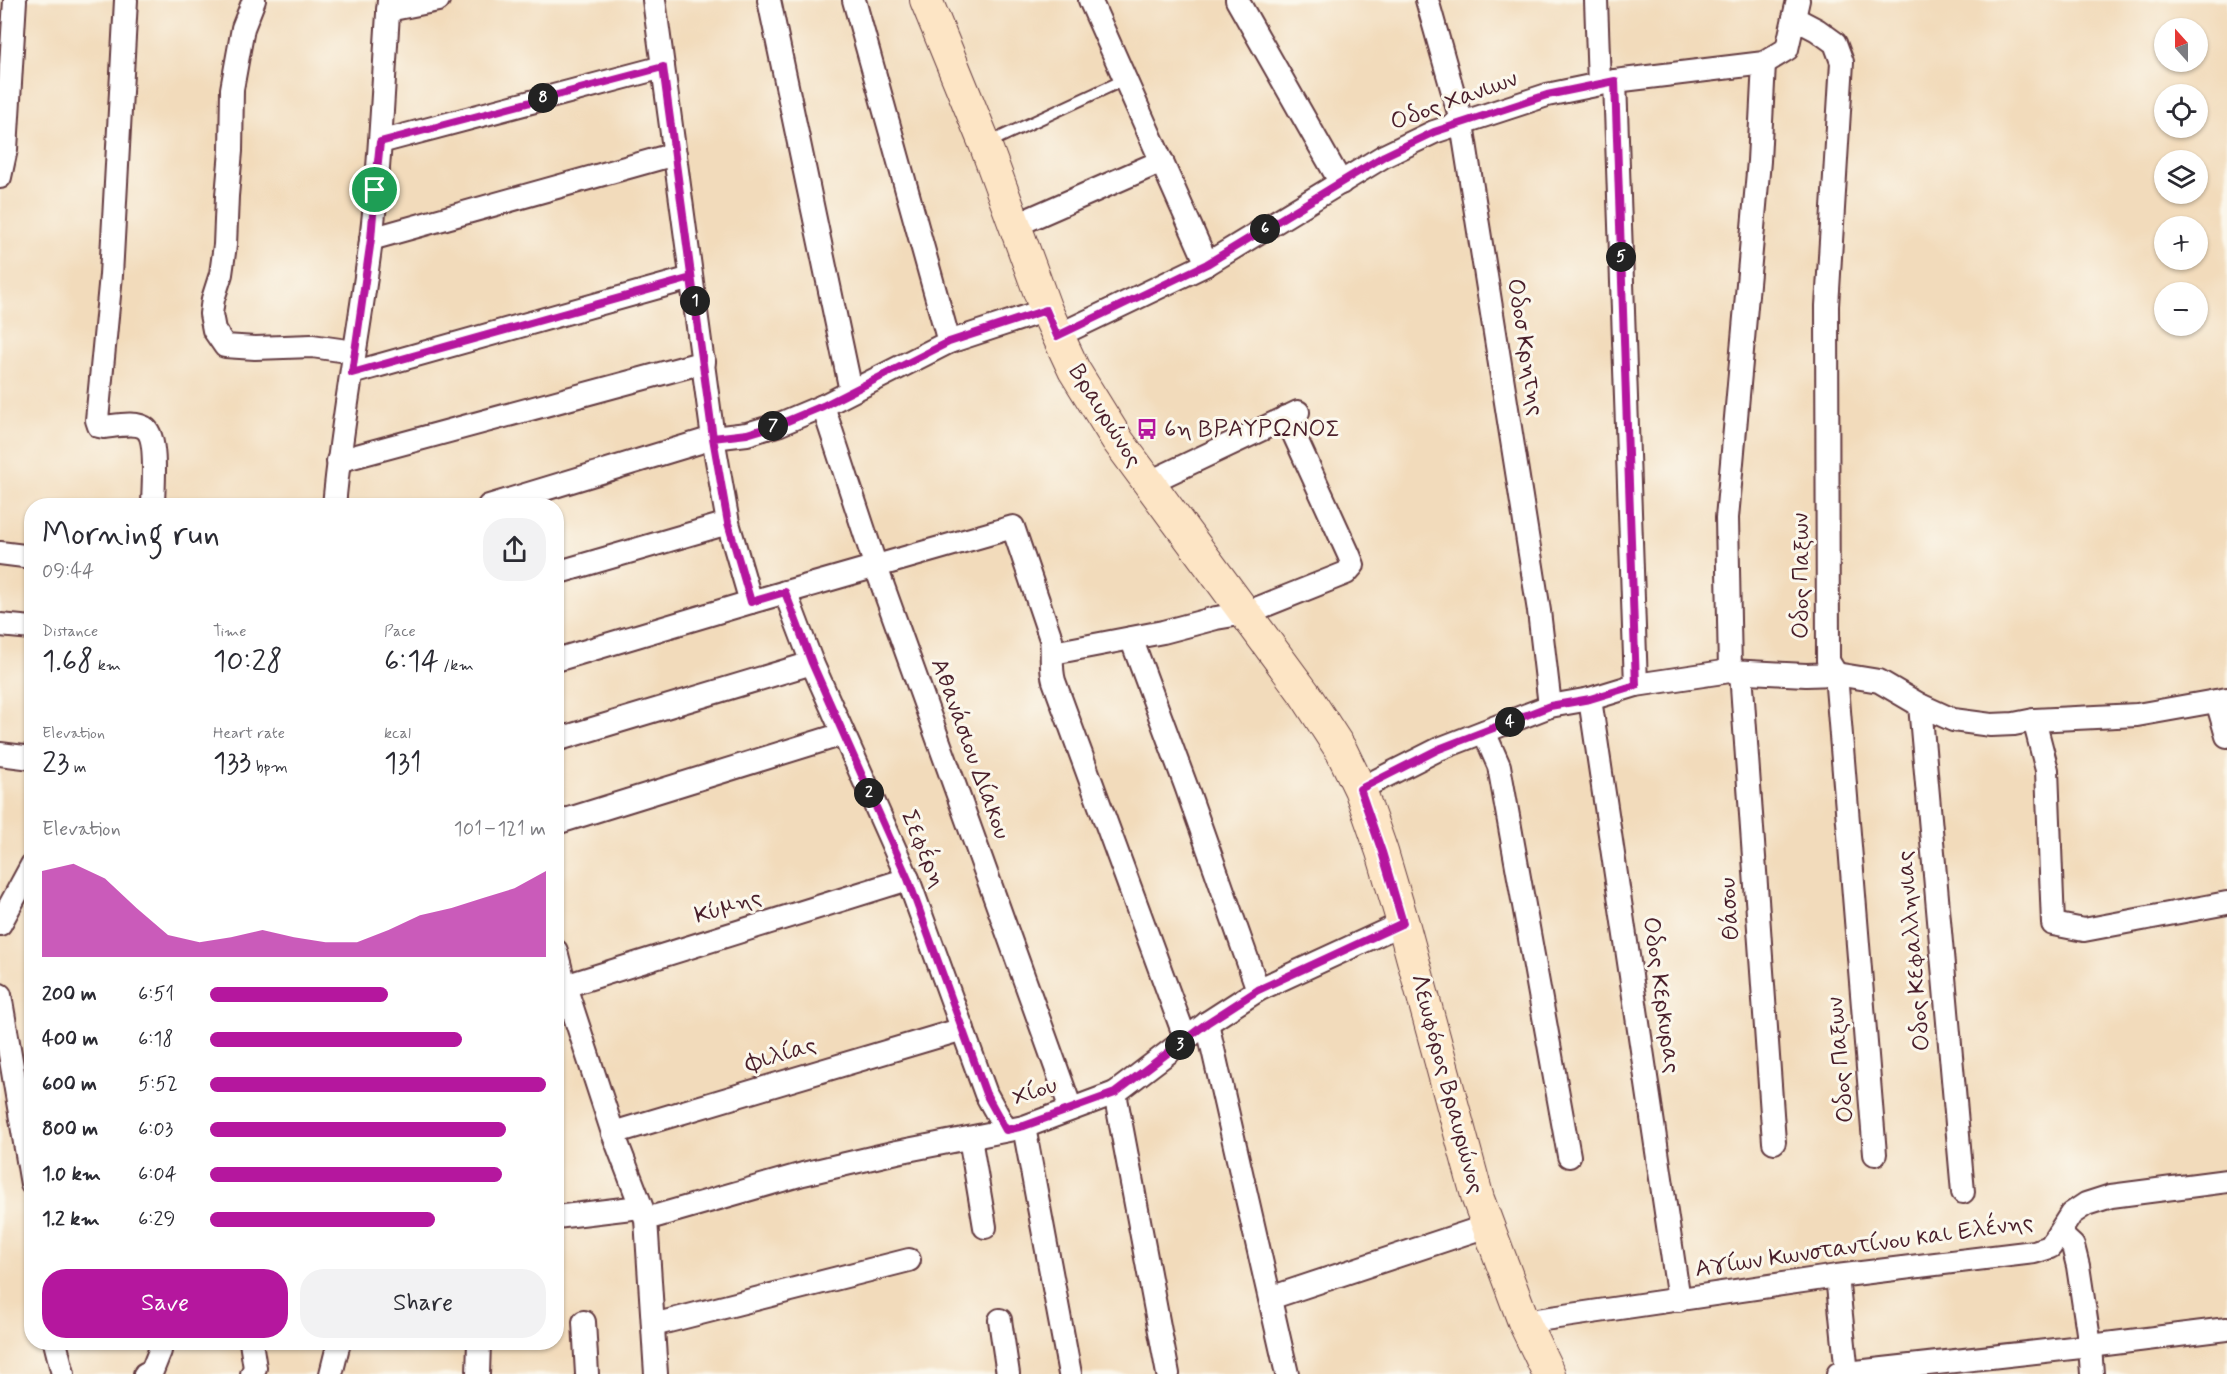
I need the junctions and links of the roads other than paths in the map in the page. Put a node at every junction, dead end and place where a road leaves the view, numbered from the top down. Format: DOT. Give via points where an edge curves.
graph roads {
  1 [pos="15,0"];
  2 [pos="126,0"];
  3 [pos="254,0"];
  4 [pos="438,0"];
  5 [pos="654,0"];
  6 [pos="769,0"];
  7 [pos="854,0"];
  8 [pos="926,0"];
  9 [pos="1090,0"];
  10 [pos="1237,0"];
  11 [pos="1427,0"];
  12 [pos="1596,0"];
  13 [pos="388,5"];
  14 [pos="1796,9"];
  15 [pos="1764,63"];
  16 [pos="663,67"];
  17 [pos="1126,79"];
  18 [pos="1607,82"];
  19 [pos="1462,124"];
  20 [pos="380,142"];
  21 [pos="985,144"];
  22 [pos="675,154"];
  23 [pos="1162,161"];
  24 [pos="0,177"];
  25 [pos="1341,183"];
  26 [pos="1016,225"];
  27 [pos="371,239"];
  28 [pos="1207,264"];
  29 [pos="691,278"];
  30 [pos="1051,323"];
  31 [pos="949,342"];
  32 [pos="353,362"];
  33 [pos="704,362"];
  34 [pos="851,391"];
  35 [pos="823,406"];
  36 [pos="713,438"];
  37 [pos="338,461"];
  38 [pos="1148,483"];
  39 [pos="153,498"];
  40 [pos="335,498"];
  41 [pos="515,498"];
  42 [pos="728,523"];
  43 [pos="0,553"];
  44 [pos="24,556"];
  45 [pos="876,567"];
  46 [pos="564,571"];
  47 [pos="785,592"];
  48 [pos="751,602"];
  49 [pos="1246,612"];
  50 [pos="0,625"];
  51 [pos="24,627"];
  52 [pos="1131,638"];
  53 [pos="1053,653"];
  54 [pos="564,658"];
  55 [pos="812,663"];
  56 [pos="1735,672"];
  57 [pos="1836,674"];
  58 [pos="1636,685"];
  59 [pos="1590,699"];
  60 [pos="2222,700"];
  61 [pos="1920,705"];
  62 [pos="1550,706"];
  63 [pos="2034,720"];
  64 [pos="1484,732"];
  65 [pos="843,734"];
  66 [pos="2227,736"];
  67 [pos="564,738"];
  68 [pos="0,754"];
  69 [pos="24,757"];
  70 [pos="1360,789"];
  71 [pos="564,821"];
  72 [pos="24,878"];
  73 [pos="908,879"];
  74 [pos="2227,903"];
  75 [pos="2,915"];
  76 [pos="1403,923"];
  77 [pos="564,982"];
  78 [pos="565,986"];
  79 [pos="1258,990"];
  80 [pos="0,995"];
  81 [pos="1207,1023"];
  82 [pos="963,1029"];
  83 [pos="1186,1040"];
  84 [pos="1115,1093"];
  85 [pos="1071,1109"];
  86 [pos="1015,1128"];
  87 [pos="614,1133"];
  88 [pos="24,1137"];
  89 [pos="970,1138"];
  90 [pos="1774,1142"];
  91 [pos="1875,1154"];
  92 [pos="1569,1156"];
  93 [pos="2227,1181"];
  94 [pos="1963,1192"];
  95 [pos="643,1213"];
  96 [pos="564,1217"];
  97 [pos="1487,1226"];
  98 [pos="985,1227"];
  99 [pos="2059,1233"];
  100 [pos="909,1260"];
  101 [pos="1837,1276"];
  102 [pos="1270,1298"];
  103 [pos="1679,1300"];
  104 [pos="1000,1320"];
  105 [pos="584,1322"];
  106 [pos="1524,1322"];
  107 [pos="653,1325"];
  108 [pos="2227,1329"];
  109 [pos="2090,1346"];
  110 [pos="57,1350"];
  111 [pos="160,1350"];
  112 [pos="252,1350"];
  113 [pos="337,1350"];
  114 [pos="479,1350"];
  115 [pos="63,1374"];
  116 [pos="145,1374"];
  117 [pos="252,1374"];
  118 [pos="332,1374"];
  119 [pos="478,1374"];
  120 [pos="587,1374"];
  121 [pos="656,1374"];
  122 [pos="1008,1374"];
  123 [pos="1070,1374"];
  124 [pos="1168,1374"];
  125 [pos="1287,1374"];
  126 [pos="1549,1374"];
  127 [pos="1838,1374"];
  128 [pos="1847,1374"];
  129 [pos="2092,1374"];
  1 -- 24 [label="street" via="6,149"];
  2 -- 39 [label="street" via="111,275 97,420 104,427 136,425 146,429 153,451"];
  3 -- 32 [label="street" via="243,28 232,89 225,245 211,314 214,330 225,346 312,346"];
  4 -- 13 [label="street"];
  5 -- 16 [label="street"];
  6 -- 34 [label="street"];
  7 -- 31 [label="street"];
  8 -- 21 [label="main road, Βραυρώνος"];
  9 -- 17 [label="street"];
  10 -- 25 [label="street"];
  11 -- 19 [label="street, Οδοσ Κρητης"];
  12 -- 18 [label="street"];
  13 -- 20 [label="street"];
  14 -- 15 [label="street, Οδος Χανιων" via="1787,49"];
  14 -- 57 [label="street, Οδος Παξων" via="1834,43 1842,62 1827,306 1828,660"];
  15 -- 18 [label="street, Οδος Χανιων"];
  15 -- 56 [label="street, Θάσου" via="1727,518"];
  16 -- 20 [label="street"];
  16 -- 22 [label="street"];
  17 -- 21 [label="lane"];
  17 -- 23 [label="street"];
  18 -- 19 [label="street, Οδος Χανιων" via="1547,95"];
  18 -- 58 [label="street"];
  19 -- 25 [label="street, Οδος Χανιων" via="1434,132 1384,156"];
  19 -- 62 [label="street, Οδοσ Κρητης" via="1539,611"];
  20 -- 27 [label="street"];
  21 -- 26 [label="main road, Βραυρώνος"];
  22 -- 27 [label="street"];
  22 -- 29 [label="street"];
  23 -- 26 [label="street"];
  23 -- 28 [label="street"];
  25 -- 28 [label="street, Οδος Χανιων"];
  26 -- 30 [label="main road, Βραυρώνος"];
  27 -- 32 [label="street"];
  28 -- 30 [label="street, Οδος Χανιων"];
  29 -- 32 [label="street"];
  29 -- 33 [label="street"];
  30 -- 31 [label="street, Οδος Χανιων"];
  30 -- 38 [label="main road, Βραυρώνος" via="1095,407"];
  31 -- 34 [label="street, Οδος Χανιων"];
  32 -- 37 [label="street"];
  33 -- 36 [label="street"];
  33 -- 37 [label="street"];
  34 -- 35 [label="street, Οδος Χανιων"];
  35 -- 36 [label="street, Οδος Χανιων" via="747,434"];
  35 -- 45 [label="street, Αθανάσιου Δίακου"];
  36 -- 41 [label="street, Οδος Χανιων"];
  36 -- 42 [label="street"];
  37 -- 40 [label="street"];
  38 -- 49 [label="main road, Βραυρώνος"];
  38 -- 49 [label="street" via="1292,415 1353,566 1346,573"];
  42 -- 46 [label="street"];
  42 -- 48 [label="street"];
  43 -- 44 [label="street"];
  45 -- 47 [label="street"];
  45 -- 53 [label="street" via="1013,527"];
  45 -- 85 [label="street, Αθανάσιου Δίακου"];
  47 -- 48 [label="street"];
  47 -- 55 [label="street, Σεφέρη"];
  48 -- 54 [label="street"];
  49 -- 52 [label="street"];
  49 -- 70 [label="main road, Βραυρώνος" via="1341,750"];
  50 -- 51 [label="street"];
  52 -- 53 [label="street"];
  52 -- 79 [label="street"];
  53 -- 83 [label="street" via="1054,681"];
  55 -- 65 [label="street, Σεφέρη"];
  55 -- 67 [label="street"];
  56 -- 57 [label="street"];
  56 -- 58 [label="street"];
  56 -- 90 [label="street, Θάσου"];
  57 -- 61 [label="street" via="1880,681"];
  57 -- 91 [label="street, Οδος Παξων"];
  58 -- 59 [label="street"];
  59 -- 62 [label="street"];
  59 -- 103 [label="street, Οδος Κερκυρας"];
  60 -- 63 [label="street" via="2137,715"];
  60 -- 66 [label="street"];
  61 -- 63 [label="street" via="1962,722 1991,725"];
  61 -- 94 [label="street, Οδος Κεφαλληνιας"];
  62 -- 64 [label="street"];
  63 -- 74 [label="street" via="2047,770 2053,924 2084,930"];
  64 -- 70 [label="street" via="1439,749"];
  64 -- 92 [label="street" via="1498,766"];
  65 -- 71 [label="street"];
  65 -- 73 [label="street, Σεφέρη"];
  68 -- 69 [label="street"];
  70 -- 76 [label="main road, Λεωφόρος Βραυρώνος"];
  72 -- 75 [label="street"];
  73 -- 78 [label="street, Κύμης"];
  73 -- 82 [label="street, Σεφέρη"];
  76 -- 79 [label="street, Χίου"];
  76 -- 97 [label="main road, Λεωφόρος Βραυρώνος"];
  77 -- 78 [label="street"];
  78 -- 87 [label="street"];
  79 -- 81 [label="street, Χίου"];
  80 -- 88 [label="street"];
  81 -- 83 [label="street, Χίου"];
  81 -- 102 [label="street"];
  82 -- 86 [label="street, Σεφέρη" via="986,1094"];
  82 -- 87 [label="street, Φιλίας"];
  83 -- 84 [label="street, Χίου"];
  84 -- 85 [label="street, Χίου"];
  84 -- 124 [label="street"];
  85 -- 86 [label="street, Χίου"];
  86 -- 89 [label="street, Χίου"];
  86 -- 123 [label="street, Σεφέρη"];
  87 -- 95 [label="street"];
  89 -- 95 [label="street, Χίου"];
  89 -- 98 [label="street"];
  93 -- 99 [label="street, Αγίων Κωνσταντίνου και Ελένης" via="2112,1196 2086,1204 2071,1214"];
  95 -- 96 [label="street, Χίου"];
  95 -- 107 [label="street"];
  97 -- 102 [label="street"];
  97 -- 106 [label="main road, Λεωφόρος Βραυρώνος"];
  99 -- 101 [label="street, Αγίων Κωνσταντίνου και Ελένης" via="2050,1247 2034,1252"];
  99 -- 109 [label="street" via="2073,1246 2079,1266"];
  100 -- 107 [label="street"];
  101 -- 103 [label="street, Αγίων Κωνσταντίνου και Ελένης"];
  101 -- 128 [label="street"];
  102 -- 125 [label="street"];
  103 -- 106 [label="street, Αγίων Κωνσταντίνου και Ελένης"];
  104 -- 122 [label="street"];
  105 -- 120 [label="street"];
  106 -- 126 [label="main road, Λεωφόρος Βραυρώνος"];
  107 -- 121 [label="street"];
  108 -- 109 [label="street"];
  109 -- 128 [label="street"];
  109 -- 129 [label="street"];
  110 -- 115 [label="street"];
  111 -- 116 [label="street" via="152,1371"];
  112 -- 117 [label="street"];
  113 -- 118 [label="street"];
  114 -- 119 [label="street"];
  127 -- 128 [label="street"];
}
